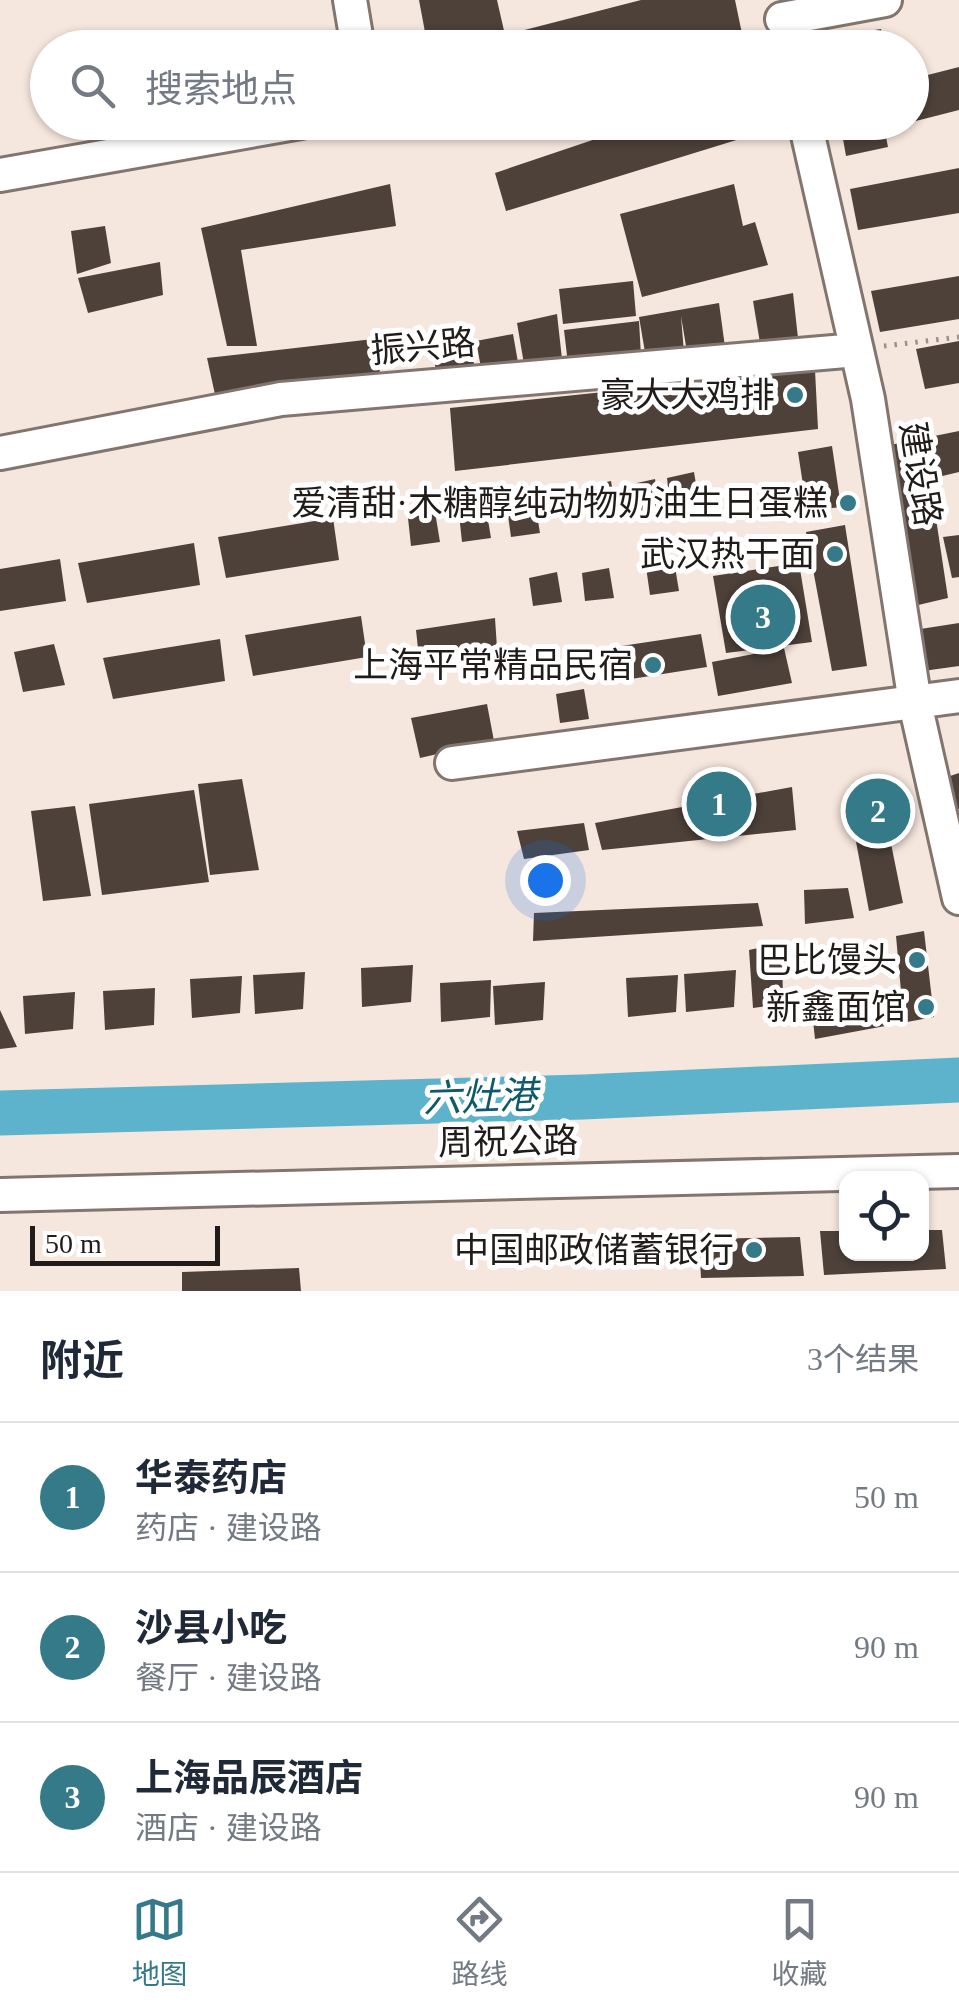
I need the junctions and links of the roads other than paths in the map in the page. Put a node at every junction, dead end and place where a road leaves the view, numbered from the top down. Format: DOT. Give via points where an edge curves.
graph roads {
  1 [pos="350,0"];
  2 [pos="885,0"];
  3 [pos="783,22"];
  4 [pos="355,30"];
  5 [pos="199,140"];
  6 [pos="809,140"];
  7 [pos="0,175"];
  8 [pos="857,350"];
  9 [pos="0,452"];
  10 [pos="959,696"];
  11 [pos="915,703"];
  12 [pos="452,762"];
  13 [pos="959,898"];
  14 [pos="959,1171"];
  15 [pos="0,1194"];
  1 -- 4 [label="street"];
  2 -- 3 [label="street"];
  5 -- 7 [label="street"];
  6 -- 8 [label="street, 建设路"];
  8 -- 9 [label="street, 振兴路" via="281,399"];
  8 -- 11 [label="street, 建设路"];
  10 -- 11 [label="street"];
  11 -- 12 [label="street"];
  11 -- 13 [label="street, 建设路"];
  14 -- 15 [label="street, 周祝公路"];
}
